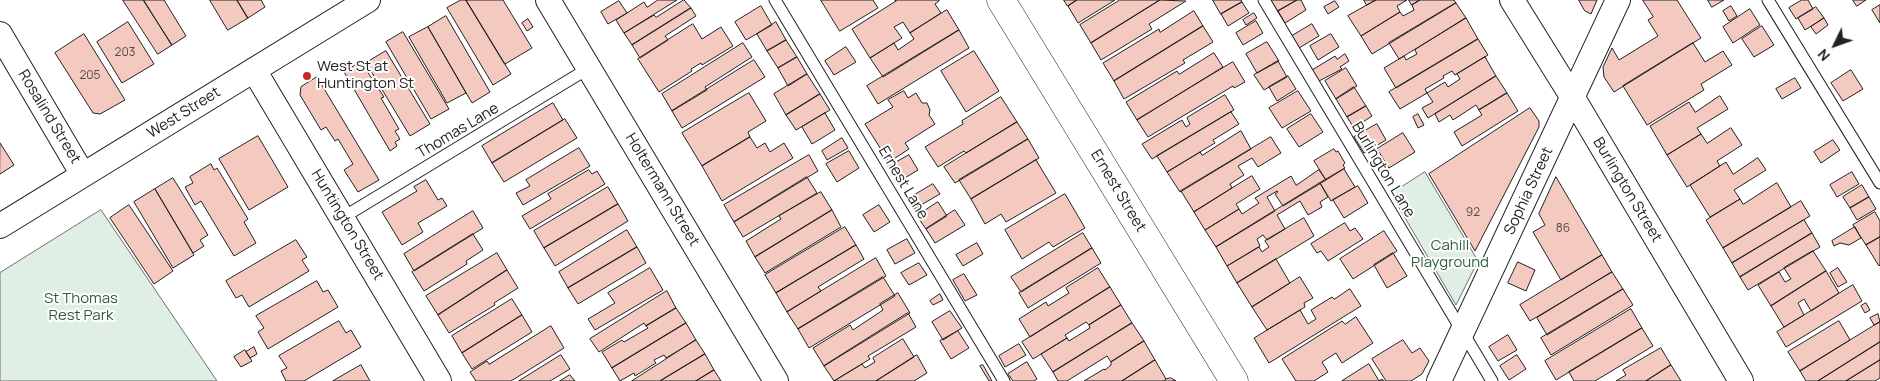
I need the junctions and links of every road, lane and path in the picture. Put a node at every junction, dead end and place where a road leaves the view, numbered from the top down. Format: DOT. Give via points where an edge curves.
graph roads {
  1 [pos="368,0"];
  2 [pos="548,0"];
  3 [pos="775,0"];
  4 [pos="1001,0"];
  5 [pos="1264,0"];
  6 [pos="1512,0"];
  7 [pos="1618,0"];
  8 [pos="1768,0"];
  9 [pos="0,34"];
  10 [pos="589,68"];
  11 [pos="254,70"];
  12 [pos="1573,98"];
  13 [pos="83,175"];
  14 [pos="1880,182"];
  15 [pos="342,218"];
  16 [pos="0,226"];
  17 [pos="1462,332"];
  18 [pos="439,381"];
  19 [pos="776,381"];
  20 [pos="1004,381"];
  21 [pos="1234,381"];
  22 [pos="1440,381"];
  23 [pos="1492,381"];
  24 [pos="1741,381"];
  1 -- 11 [label="street, West Street"];
  2 -- 10 [label="street, Holtermann Street"];
  3 -- 20 [label="lane, Ernest Lane"];
  4 -- 21 [label="street, Ernest Street"];
  5 -- 17 [label="lane, Burlington Lane"];
  6 -- 12 [label="street, Burlington Street"];
  7 -- 12 [label="street, Sophia Street"];
  8 -- 14 [label="lane"];
  9 -- 13 [label="street, Rosalind Street"];
  10 -- 15 [label="lane, Thomas Lane"];
  10 -- 19 [label="street, Holtermann Street"];
  11 -- 13 [label="street, West Street"];
  11 -- 15 [label="street, Huntington Street"];
  12 -- 17 [label="street, Sophia Street"];
  12 -- 24 [label="street, Burlington Street"];
  13 -- 16 [label="street, West Street"];
  15 -- 18 [label="street, Huntington Street"];
  17 -- 22 [label="street, Sophia Street"];
  17 -- 23 [label="lane, Burlington Lane"];
}
